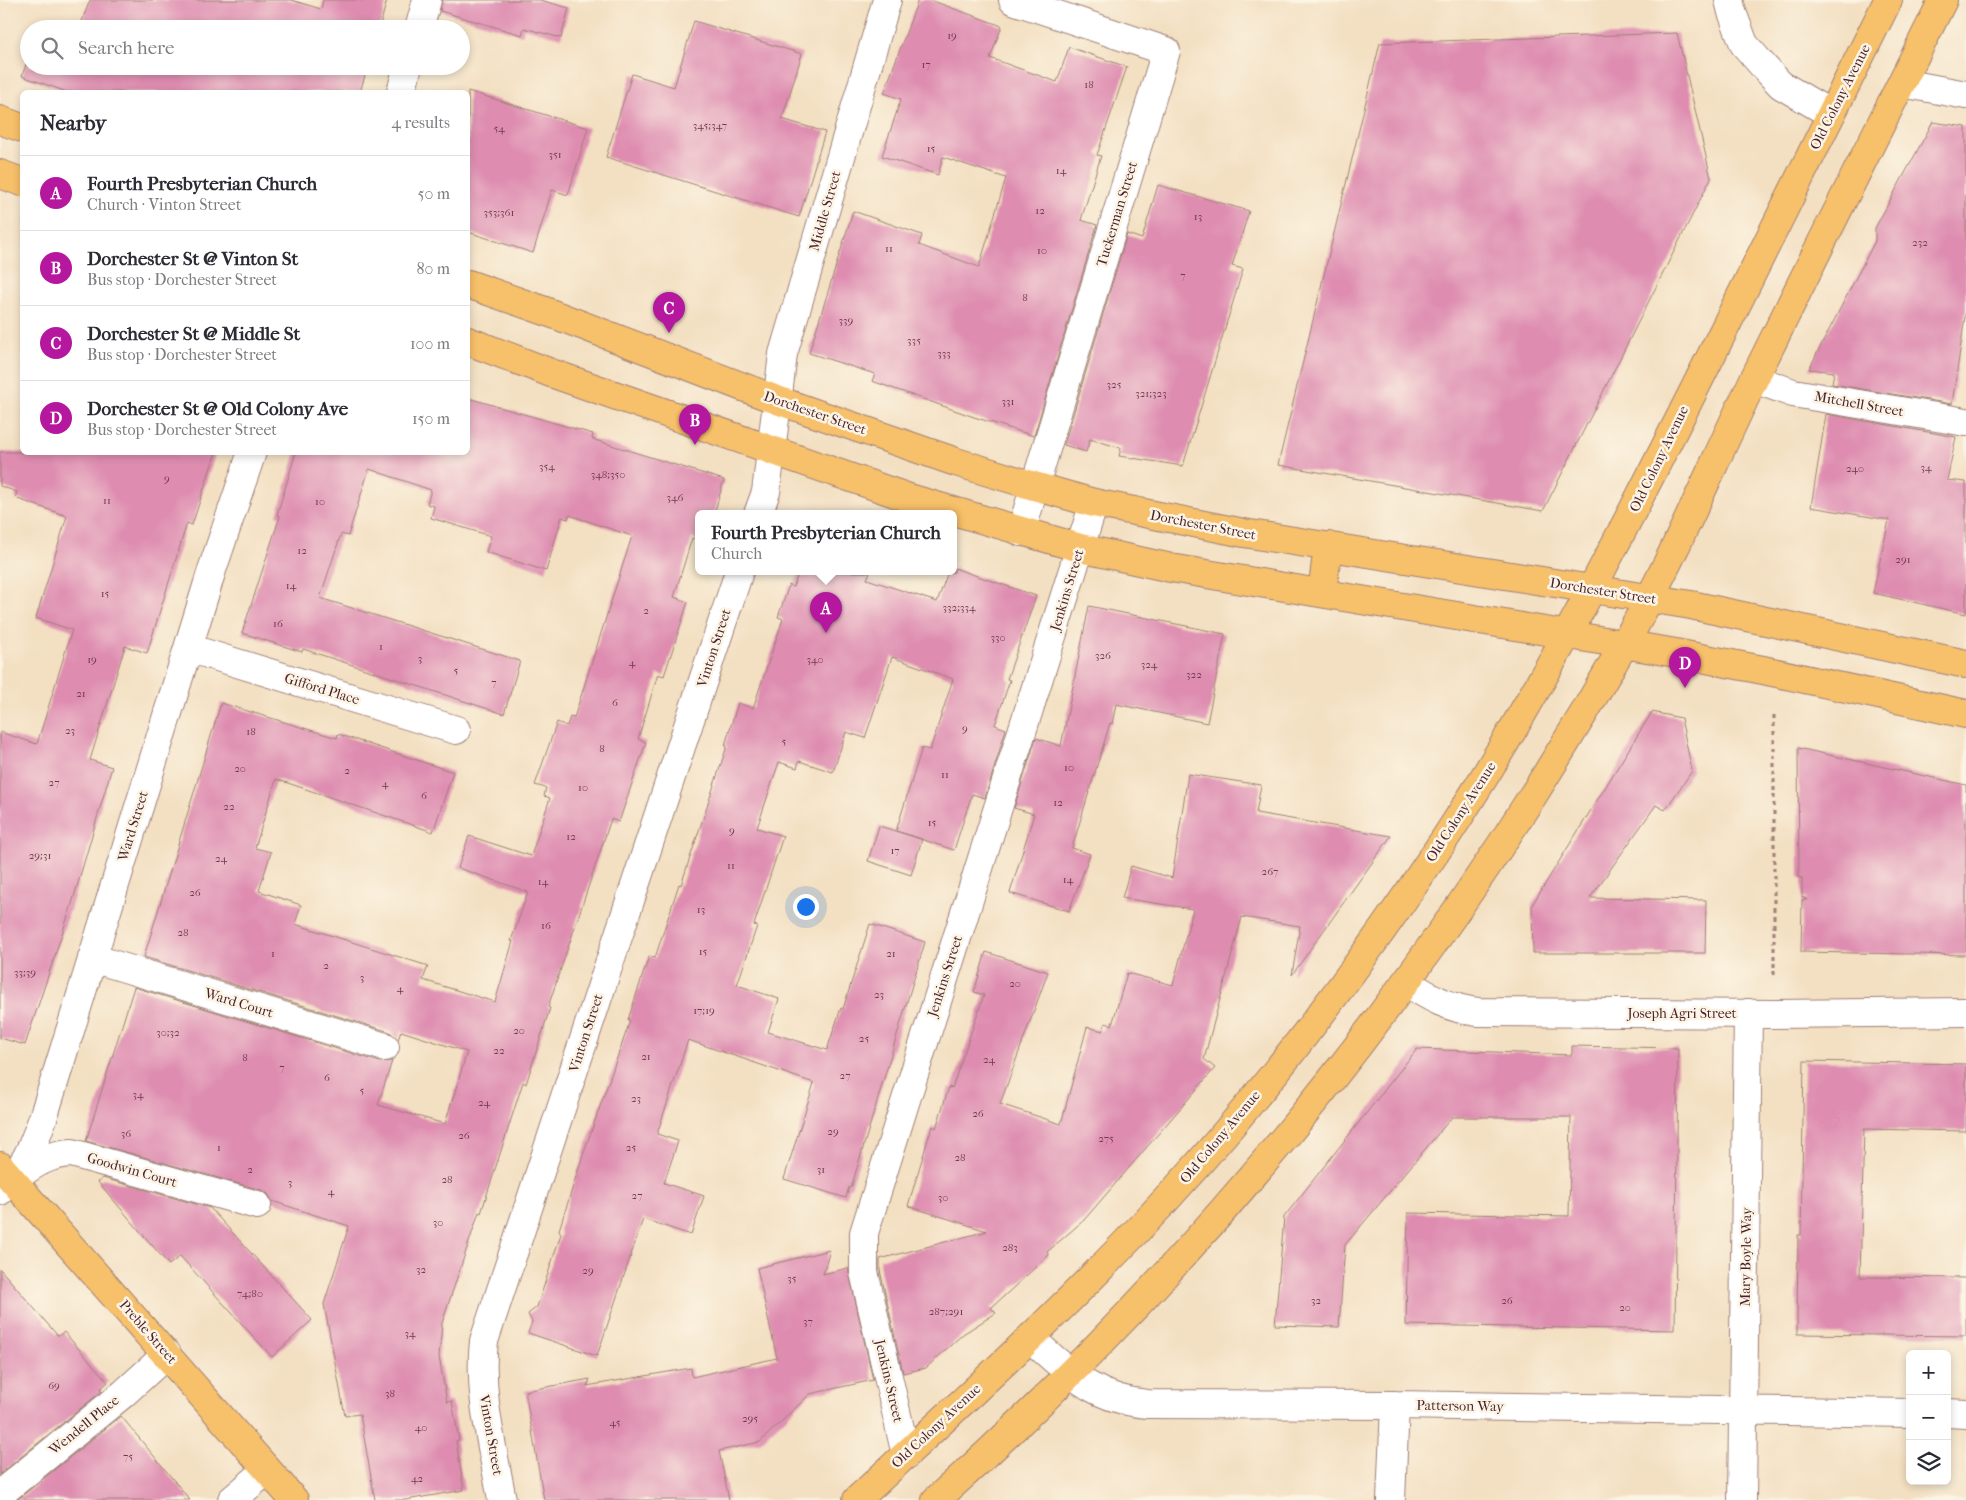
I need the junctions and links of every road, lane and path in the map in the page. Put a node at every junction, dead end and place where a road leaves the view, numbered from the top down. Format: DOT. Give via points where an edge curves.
graph roads {
  1 [pos="427,0"];
  2 [pos="887,0"];
  3 [pos="1013,0"];
  4 [pos="1729,0"];
  5 [pos="1888,0"];
  6 [pos="1943,0"];
  7 [pos="421,20"];
  8 [pos="405,75"];
  9 [pos="1902,83"];
  10 [pos="401,90"];
  11 [pos="1966,95"];
  12 [pos="1831,114"];
  13 [pos="0,120"];
  14 [pos="20,127"];
  15 [pos="0,174"];
  16 [pos="20,181"];
  17 [pos="470,285"];
  18 [pos="470,342"];
  19 [pos="1754,379"];
  20 [pos="1966,422"];
  21 [pos="774,425"];
  22 [pos="251,455"];
  23 [pos="1034,486"];
  24 [pos="1094,503"];
  25 [pos="759,510"];
  26 [pos="949,510"];
  27 [pos="957,513"];
  28 [pos="1021,532"];
  29 [pos="1328,546"];
  30 [pos="1080,548"];
  31 [pos="738,575"];
  32 [pos="1593,589"];
  33 [pos="1322,593"];
  34 [pos="1649,598"];
  35 [pos="1567,634"];
  36 [pos="1625,644"];
  37 [pos="188,648"];
  38 [pos="1966,664"];
  39 [pos="1966,714"];
  40 [pos="1774,715"];
  41 [pos="456,730"];
  42 [pos="92,958"];
  43 [pos="1406,982"];
  44 [pos="1966,1012"];
  45 [pos="1761,1014"];
  46 [pos="385,1047"];
  47 [pos="4,1179"];
  48 [pos="257,1204"];
  49 [pos="1030,1338"];
  50 [pos="167,1354"];
  51 [pos="1070,1373"];
  52 [pos="1395,1405"];
  53 [pos="1744,1410"];
  54 [pos="1906,1413"];
  55 [pos="1951,1413"];
  56 [pos="1966,1414"];
  57 [pos="906,1455"];
  58 [pos="268,1470"];
  59 [pos="0,1494"];
  60 [pos="232,1500"];
  61 [pos="294,1500"];
  62 [pos="502,1500"];
  63 [pos="857,1500"];
  64 [pos="936,1500"];
  65 [pos="1391,1500"];
  66 [pos="1742,1500"];
  1 -- 7 [label="street"];
  2 -- 21 [label="street, Middle Street" via="783,354"];
  3 -- 23 [label="street, Tuckerman Street" via="1166,51"];
  4 -- 12 [label="street" via="1744,44 1780,85"];
  5 -- 12 [label="main road, Old Colony Avenue"];
  6 -- 9 [label="main road"];
  8 -- 10 [label="street"];
  9 -- 11 [label="street"];
  9 -- 19 [label="main road"];
  12 -- 32 [label="main road, Old Colony Avenue"];
  13 -- 14 [label="main road"];
  15 -- 16 [label="main road"];
  17 -- 21 [label="main road, Dorchester Street" via="545,311"];
  18 -- 21 [label="main road, Dorchester Street" via="551,373"];
  19 -- 20 [label="street, Mitchell Street" via="1793,392"];
  19 -- 34 [label="main road"];
  21 -- 23 [label="main road, Dorchester Street"];
  21 -- 25 [label="street" via="766,492"];
  21 -- 26 [label="main road, Dorchester Street" via="909,498"];
  22 -- 37 [label="street, Ward Street"];
  23 -- 24 [label="main road, Dorchester Street"];
  23 -- 28 [label="street, Tuckerman Street"];
  24 -- 29 [label="main road, Dorchester Street"];
  24 -- 30 [label="street, Jenkins Street"];
  27 -- 28 [label="main road, Dorchester Street"];
  28 -- 30 [label="main road, Dorchester Street"];
  29 -- 32 [label="main road, Dorchester Street"];
  29 -- 33 [label="main road"];
  30 -- 33 [label="main road, Dorchester Street" via="1171,568"];
  30 -- 57 [label="street, Jenkins Street" via="864,1233 864,1272"];
  31 -- 62 [label="street, Vinton Street" via="484,1341 483,1387"];
  32 -- 34 [label="main road, Dorchester Street"];
  32 -- 35 [label="main road, Old Colony Avenue"];
  33 -- 35 [label="main road, Dorchester Street"];
  34 -- 36 [label="main road"];
  34 -- 38 [label="main road, Dorchester Street"];
  35 -- 36 [label="main road, Dorchester Street"];
  35 -- 49 [label="main road, Old Colony Avenue" via="1495,760 1443,842 1321,1013 1190,1173"];
  36 -- 39 [label="main road, Dorchester Street"];
  36 -- 43 [label="main road" via="1584,715"];
  37 -- 41 [label="street, Gifford Place"];
  37 -- 42 [label="street, Ward Street"];
  40 -- 45 [label="path"];
  42 -- 46 [label="street, Ward Court"];
  42 -- 47 [label="street, Ward Street" via="29,1155"];
  43 -- 45 [label="street, Joseph Agri Street" via="1462,1011"];
  43 -- 51 [label="main road" via="1314,1104 1219,1217"];
  44 -- 45 [label="street, Joseph Agri Street"];
  45 -- 53 [label="street, Mary Boyle Way"];
  47 -- 48 [label="street, Goodwin Court" via="51,1156 72,1153"];
  47 -- 50 [label="main road, Preble Street"];
  49 -- 51 [label="street, Patterson Way"];
  49 -- 57 [label="main road, Old Colony Avenue"];
  50 -- 58 [label="main road, Preble Street"];
  50 -- 59 [label="street, Wendell Place"];
  51 -- 52 [label="street, Patterson Way" via="1091,1389 1131,1403"];
  51 -- 64 [label="main road"];
  52 -- 53 [label="street, Patterson Way"];
  52 -- 65 [label="street"];
  53 -- 54 [label="street, Patterson Way"];
  53 -- 66 [label="street, Mary Boyle Way"];
  55 -- 56 [label="street"];
  57 -- 63 [label="main road, Old Colony Avenue"];
  58 -- 60 [label="street"];
  58 -- 61 [label="main road, Preble Street"];
}
